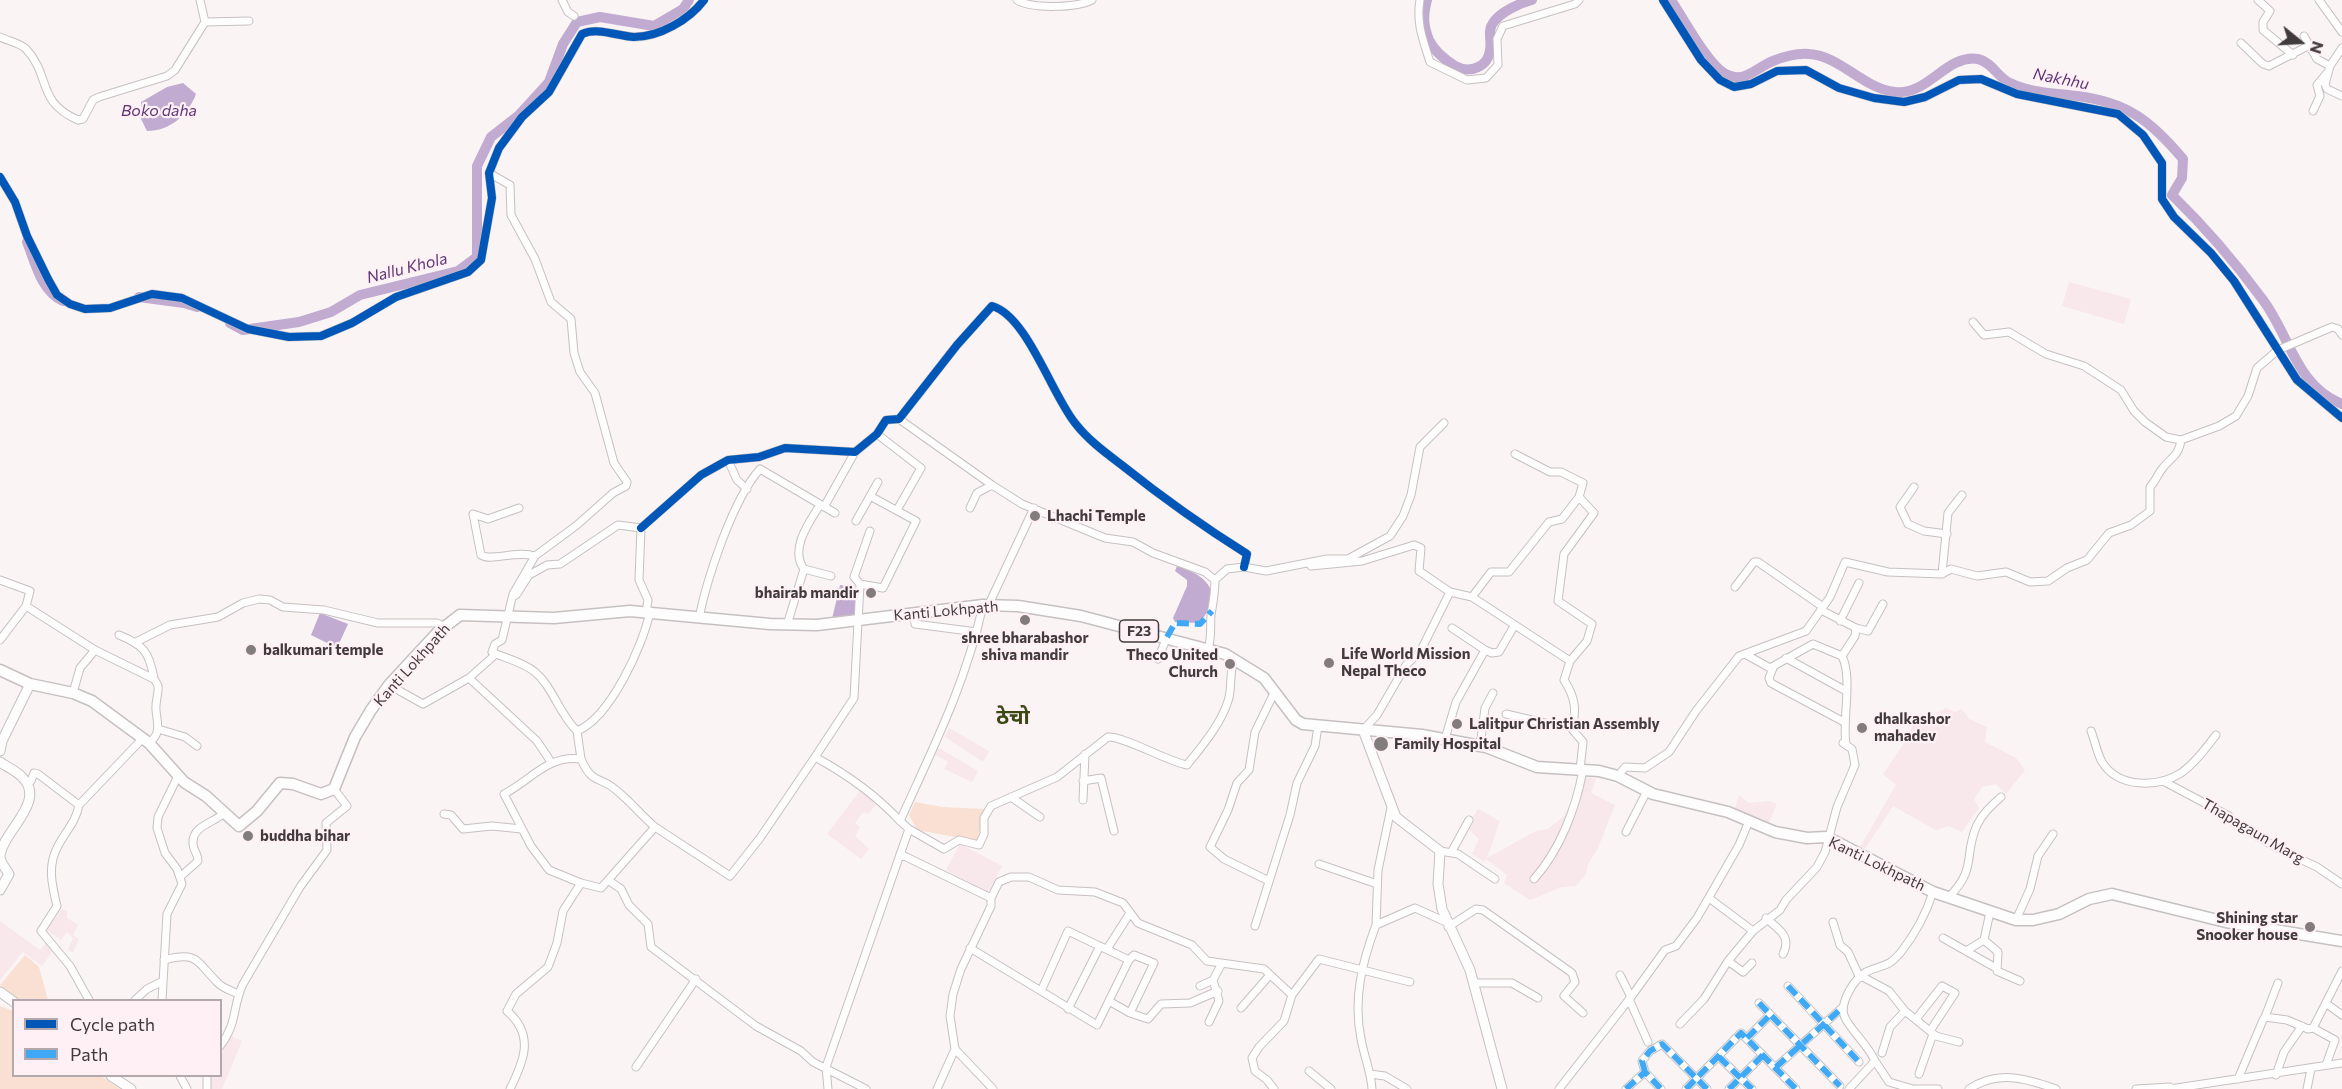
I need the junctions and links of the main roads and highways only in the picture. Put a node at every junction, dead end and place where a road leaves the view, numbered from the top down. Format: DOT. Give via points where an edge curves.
graph roads {
  1 [pos="0,670"];
  2 [pos="30,684"];
  3 [pos="1363,730"];
  4 [pos="0,751"];
  5 [pos="0,762"];
  6 [pos="0,890"];
  7 [pos="2342,941"];
  8 [pos="113,1077"];
  9 [pos="131,1089"];
  10 [pos="1502,1089"];
  1 -- 2 [label="main road"];
  2 -- 3 [label="main road, Kanti Lokhpath / F23" via="92,701 146,741 178,776 239,826 277,785 285,782 321,794 334,789 355,737 389,685 443,626 460,615 554,618 648,612 787,625 986,604 1070,614 1235,659 1264,678 1296,720"];
  2 -- 4 [label="main road"];
  3 -- 7 [label="main road, Kanti Lokhpath / F23" via="1445,739 1480,746 1537,767 1618,776 1670,800 1728,812 1788,835 1827,837 1934,892 2016,920 2052,916 2112,894 2226,922"];
  3 -- 10 [label="main road" via="1396,817 1440,851 1438,884 1447,925 1474,983"];
  5 -- 6 [label="main road" via="26,783 26,808 1,845 0,858 9,874"];
  8 -- 9 [label="main road"];
}
